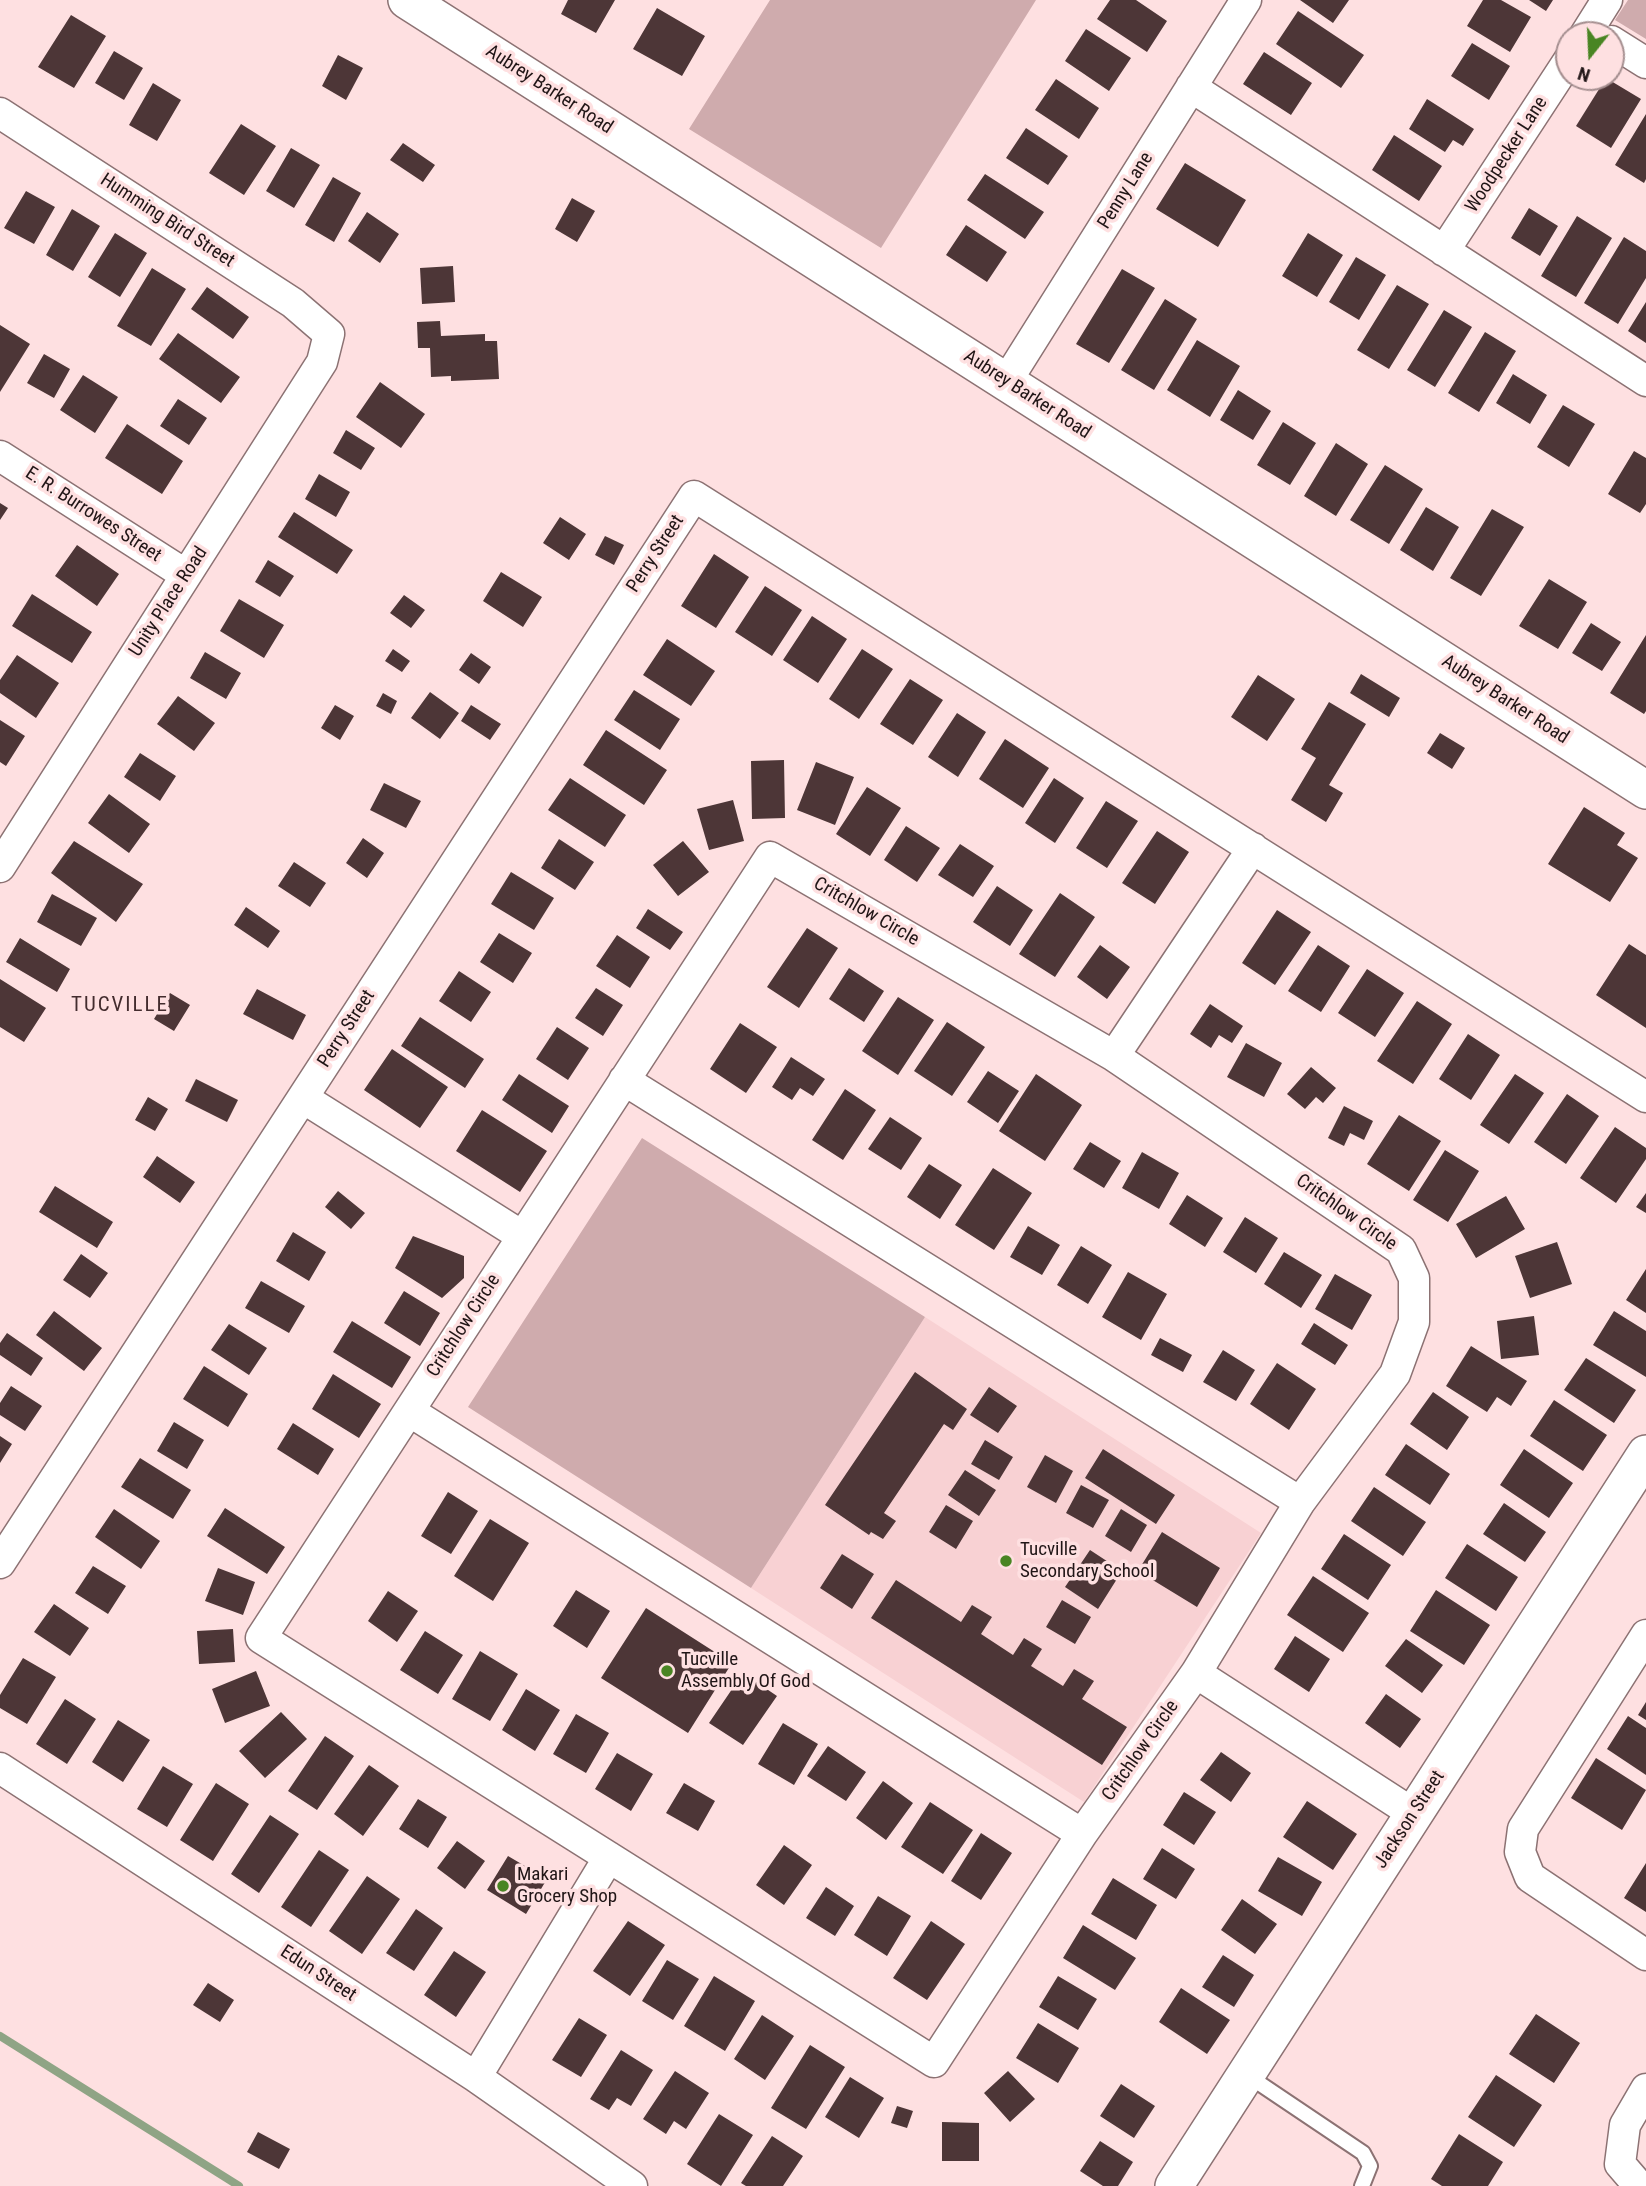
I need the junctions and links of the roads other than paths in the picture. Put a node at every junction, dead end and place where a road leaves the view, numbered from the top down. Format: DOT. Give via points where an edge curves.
graph roads {
  1 [pos="407,0"];
  2 [pos="1246,0"];
  3 [pos="1607,0"];
  4 [pos="1601,21"];
  5 [pos="1625,51"];
  6 [pos="1646,63"];
  7 [pos="1555,81"];
  8 [pos="1191,87"];
  9 [pos="0,113"];
  10 [pos="1444,251"];
  11 [pos="329,334"];
  12 [pos="1646,381"];
  13 [pos="1006,382"];
  14 [pos="0,456"];
  15 [pos="186,575"];
  16 [pos="1646,790"];
  17 [pos="1252,848"];
  18 [pos="0,867"];
  19 [pos="1114,1056"];
  20 [pos="624,1080"];
  21 [pos="1646,1097"];
  22 [pos="303,1098"];
  23 [pos="522,1237"];
  24 [pos="409,1411"];
  25 [pos="1646,1454"];
  26 [pos="1300,1502"];
  27 [pos="0,1563"];
  28 [pos="1646,1635"];
  29 [pos="1196,1673"];
  30 [pos="0,1768"];
  31 [pos="1415,1814"];
  32 [pos="1082,1835"];
  33 [pos="609,1857"];
  34 [pos="1646,1955"];
  35 [pos="1246,2074"];
  36 [pos="476,2077"];
  37 [pos="1646,2090"];
  38 [pos="632,2186"];
  39 [pos="1174,2186"];
  40 [pos="1362,2186"];
  41 [pos="1640,2186"];
  1 -- 13 [label="street, Aubrey Barker Road"];
  2 -- 8 [label="street, Penny Lane"];
  3 -- 4 [label="street"];
  5 -- 6 [label="street"];
  7 -- 10 [label="street, Woodpecker Lane"];
  8 -- 10 [label="street"];
  8 -- 13 [label="street, Penny Lane"];
  9 -- 11 [label="street, Humming Bird Street" via="293,303"];
  10 -- 12 [label="street"];
  11 -- 15 [label="street, Unity Place Road" via="322,362"];
  13 -- 16 [label="street, Aubrey Barker Road"];
  14 -- 15 [label="street, E. R. Burrowes Street"];
  15 -- 18 [label="street, Unity Place Road"];
  17 -- 19 [label="street"];
  17 -- 21 [label="street"];
  17 -- 22 [label="street, Perry Street" via="694,496"];
  19 -- 20 [label="street, Critchlow Circle" via="770,856"];
  19 -- 26 [label="street, Critchlow Circle" via="1401,1250 1414,1278 1414,1322 1395,1374"];
  20 -- 23 [label="street, Critchlow Circle"];
  20 -- 26 [label="street"];
  22 -- 23 [label="street"];
  22 -- 27 [label="street, Perry Street"];
  23 -- 24 [label="street, Critchlow Circle"];
  24 -- 32 [label="street"];
  24 -- 33 [label="street, Critchlow Circle" via="261,1638"];
  25 -- 31 [label="street, Jackson Street"];
  26 -- 29 [label="street, Critchlow Circle"];
  28 -- 34 [label="street" via="1523,1829 1520,1852 1530,1877"];
  29 -- 31 [label="street"];
  29 -- 32 [label="street, Critchlow Circle"];
  30 -- 36 [label="street, Edun Street"];
  31 -- 35 [label="street, Jackson Street"];
  32 -- 33 [label="street, Critchlow Circle" via="934,2062"];
  33 -- 36 [label="street"];
  35 -- 39 [label="street, Jackson Street"];
  35 -- 40 [label="lane" via="1363,2153 1370,2166"];
  36 -- 38 [label="street, Edun Street"];
  37 -- 41 [label="street" via="1625,2125 1620,2164"];
}
